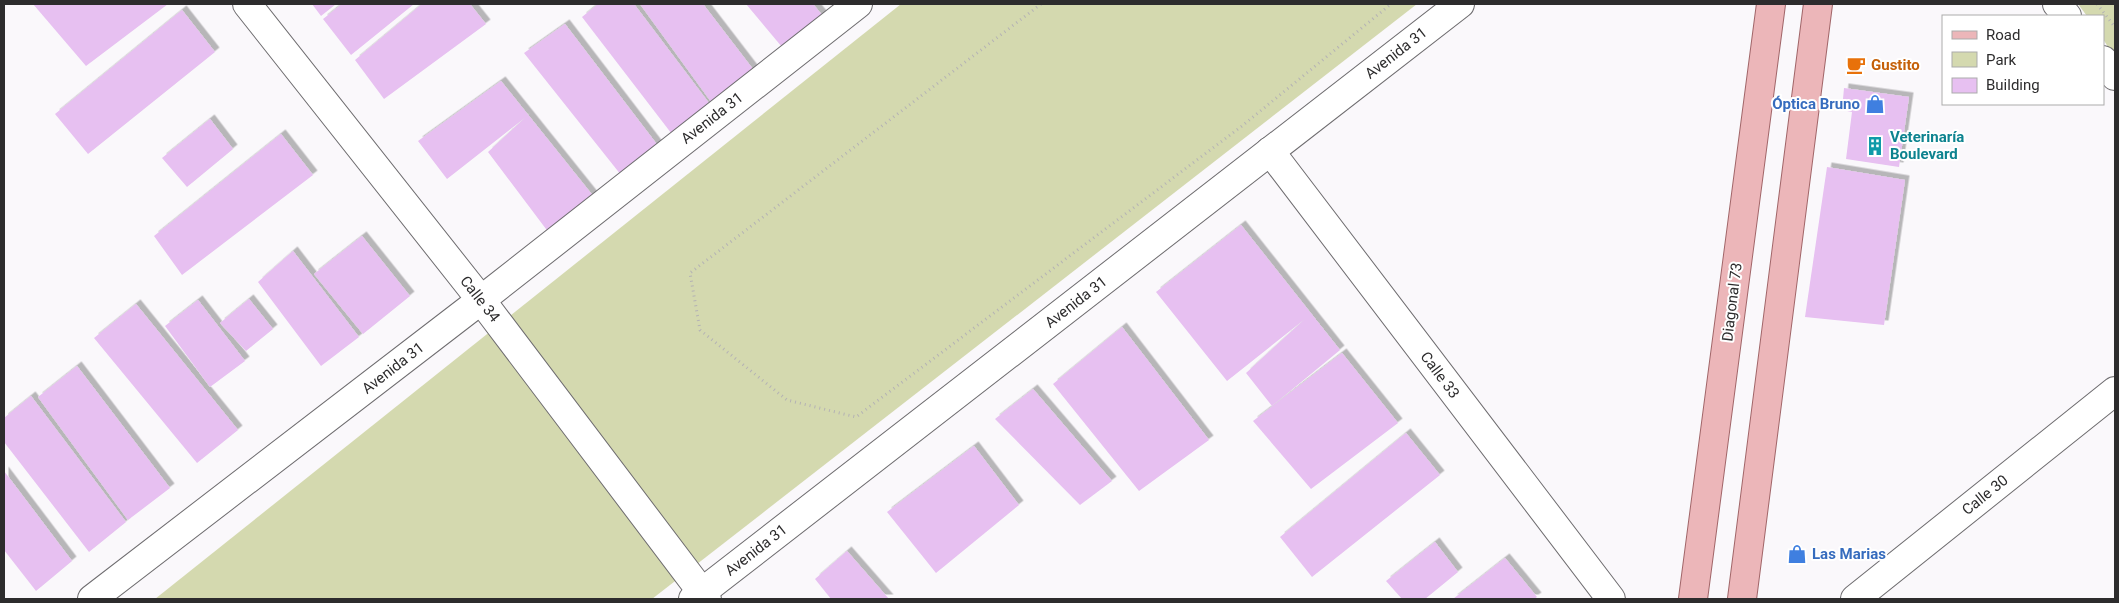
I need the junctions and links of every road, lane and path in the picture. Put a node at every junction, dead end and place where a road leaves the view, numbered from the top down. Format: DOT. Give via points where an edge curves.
graph roads {
  1 [pos="247,4"];
  2 [pos="858,4"];
  3 [pos="1041,4"];
  4 [pos="1392,4"];
  5 [pos="1460,4"];
  6 [pos="1771,4"];
  7 [pos="1818,4"];
  8 [pos="2057,4"];
  9 [pos="2097,4"];
  10 [pos="2066,15"];
  11 [pos="2115,27"];
  12 [pos="2104,61"];
  13 [pos="2115,76"];
  14 [pos="1270,152"];
  15 [pos="481,300"];
  16 [pos="2115,391"];
  17 [pos="700,597"];
  18 [pos="92,599"];
  19 [pos="1611,599"];
  20 [pos="1693,599"];
  21 [pos="1742,599"];
  22 [pos="1855,599"];
  1 -- 15 [label="street, Calle 34"];
  2 -- 15 [label="street, Avenida 31"];
  3 -- 4 [label="path" via="690,273 700,330 787,400 856,417 1242,126"];
  5 -- 14 [label="street, Avenida 31"];
  6 -- 20 [label="main road, Diagonal 73"];
  7 -- 21 [label="main road"];
  8 -- 10 [label="street"];
  9 -- 11 [label="path"];
  12 -- 13 [label="street"];
  14 -- 17 [label="street, Avenida 31"];
  14 -- 19 [label="street, Calle 33"];
  15 -- 17 [label="street, Calle 34"];
  15 -- 18 [label="street, Avenida 31"];
  16 -- 22 [label="street, Calle 30"];
}
